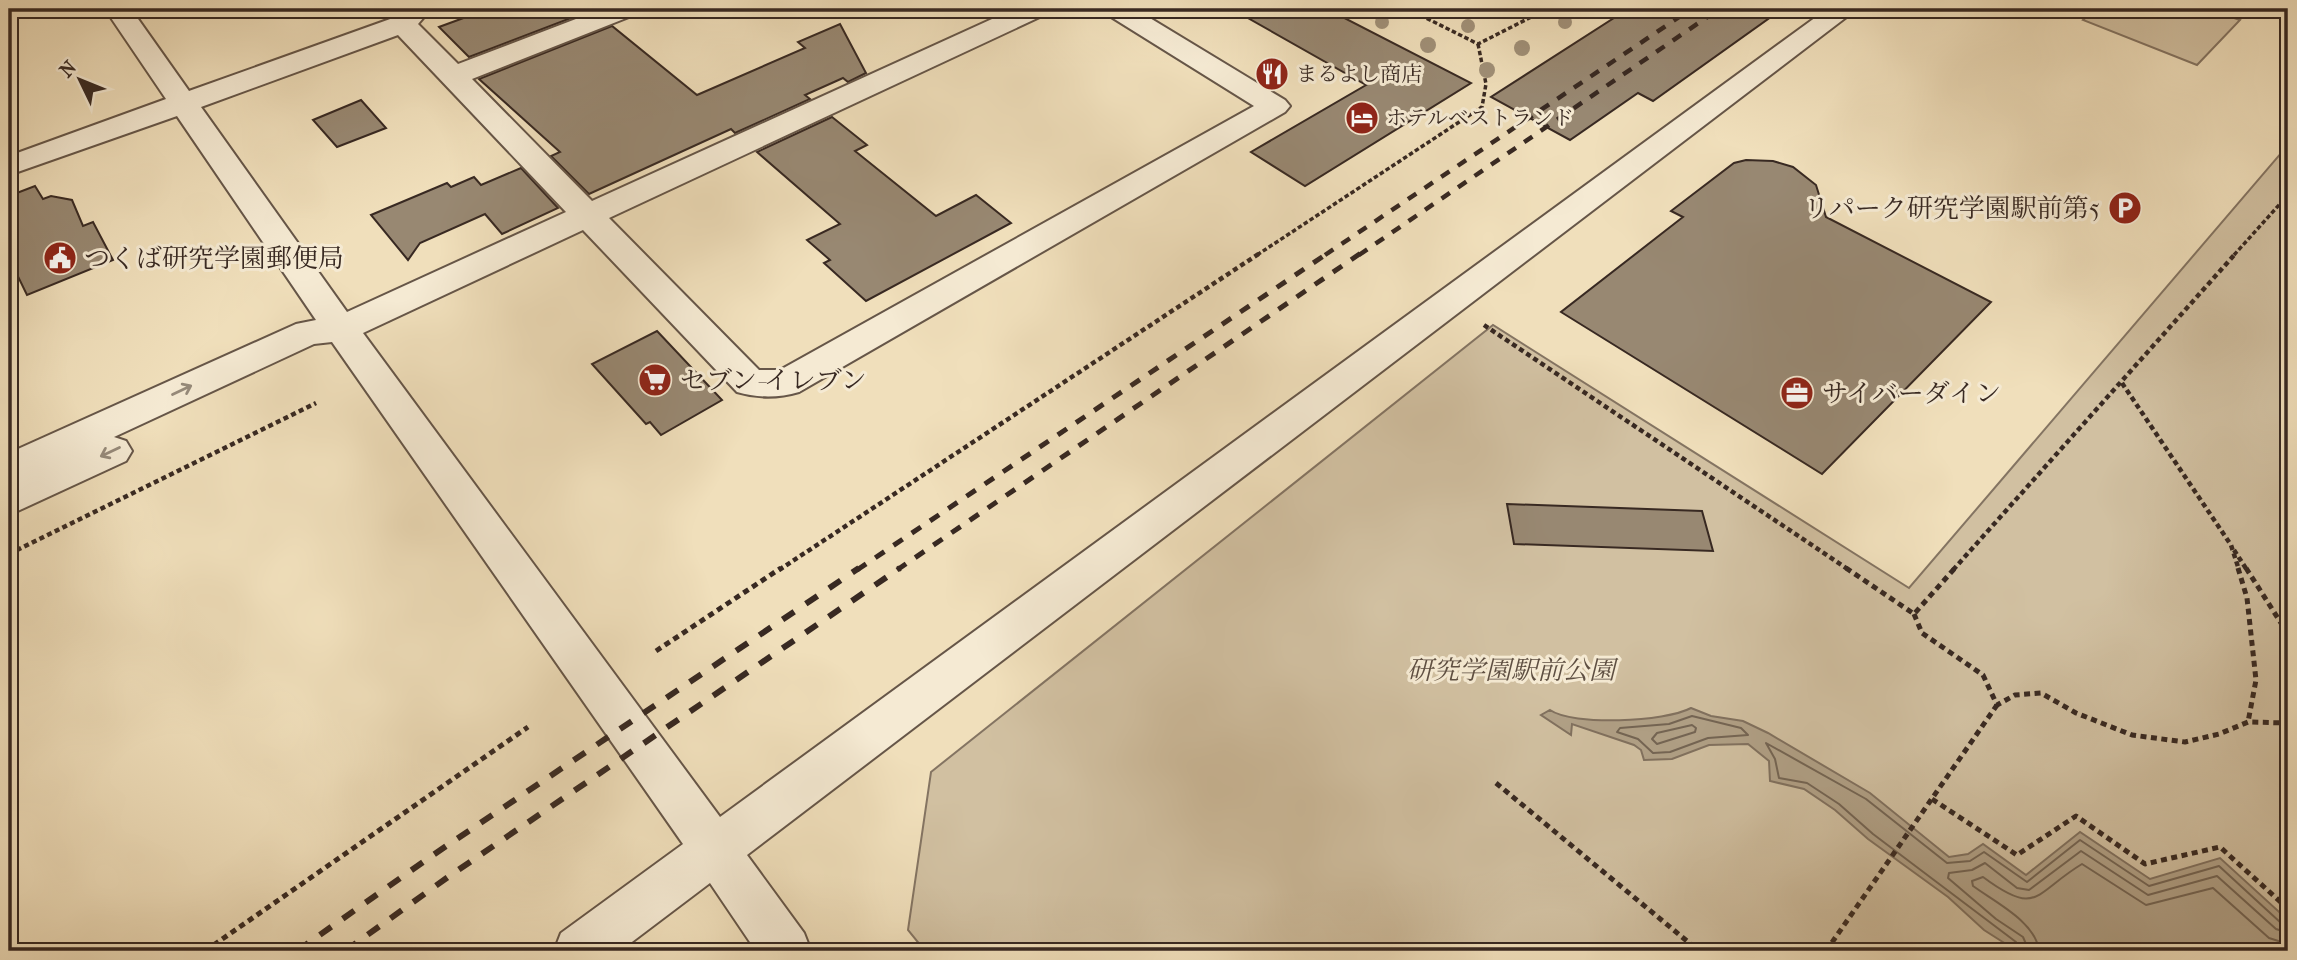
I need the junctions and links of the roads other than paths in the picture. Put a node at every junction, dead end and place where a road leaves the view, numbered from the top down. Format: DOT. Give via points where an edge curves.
graph roads {
  1 [pos="118,9"];
  2 [pos="625,9"];
  3 [pos="1035,9"];
  4 [pos="1117,9"];
  5 [pos="1844,9"];
  6 [pos="411,16"];
  7 [pos="454,76"];
  8 [pos="184,102"];
  9 [pos="9,166"];
  10 [pos="589,215"];
  11 [pos="341,329"];
  12 [pos="9,469"];
  13 [pos="9,500"];
  14 [pos="715,850"];
  15 [pos="579,951"];
  16 [pos="786,951"];
  1 -- 8 [label="street"];
  2 -- 7 [label="street"];
  3 -- 10 [label="street"];
  4 -- 10 [label="street" via="1275,106 786,383 750,383"];
  5 -- 14 [label="street"];
  6 -- 7 [label="street"];
  6 -- 8 [label="street"];
  7 -- 10 [label="street"];
  8 -- 9 [label="street"];
  8 -- 11 [label="street"];
  10 -- 11 [label="street"];
  12 -- 11 [label="street, one-way" via="308,333"];
  11 -- 13 [label="street, one-way" via="321,353"];
  11 -- 14 [label="street"];
  14 -- 15 [label="street"];
  14 -- 16 [label="street"];
}
